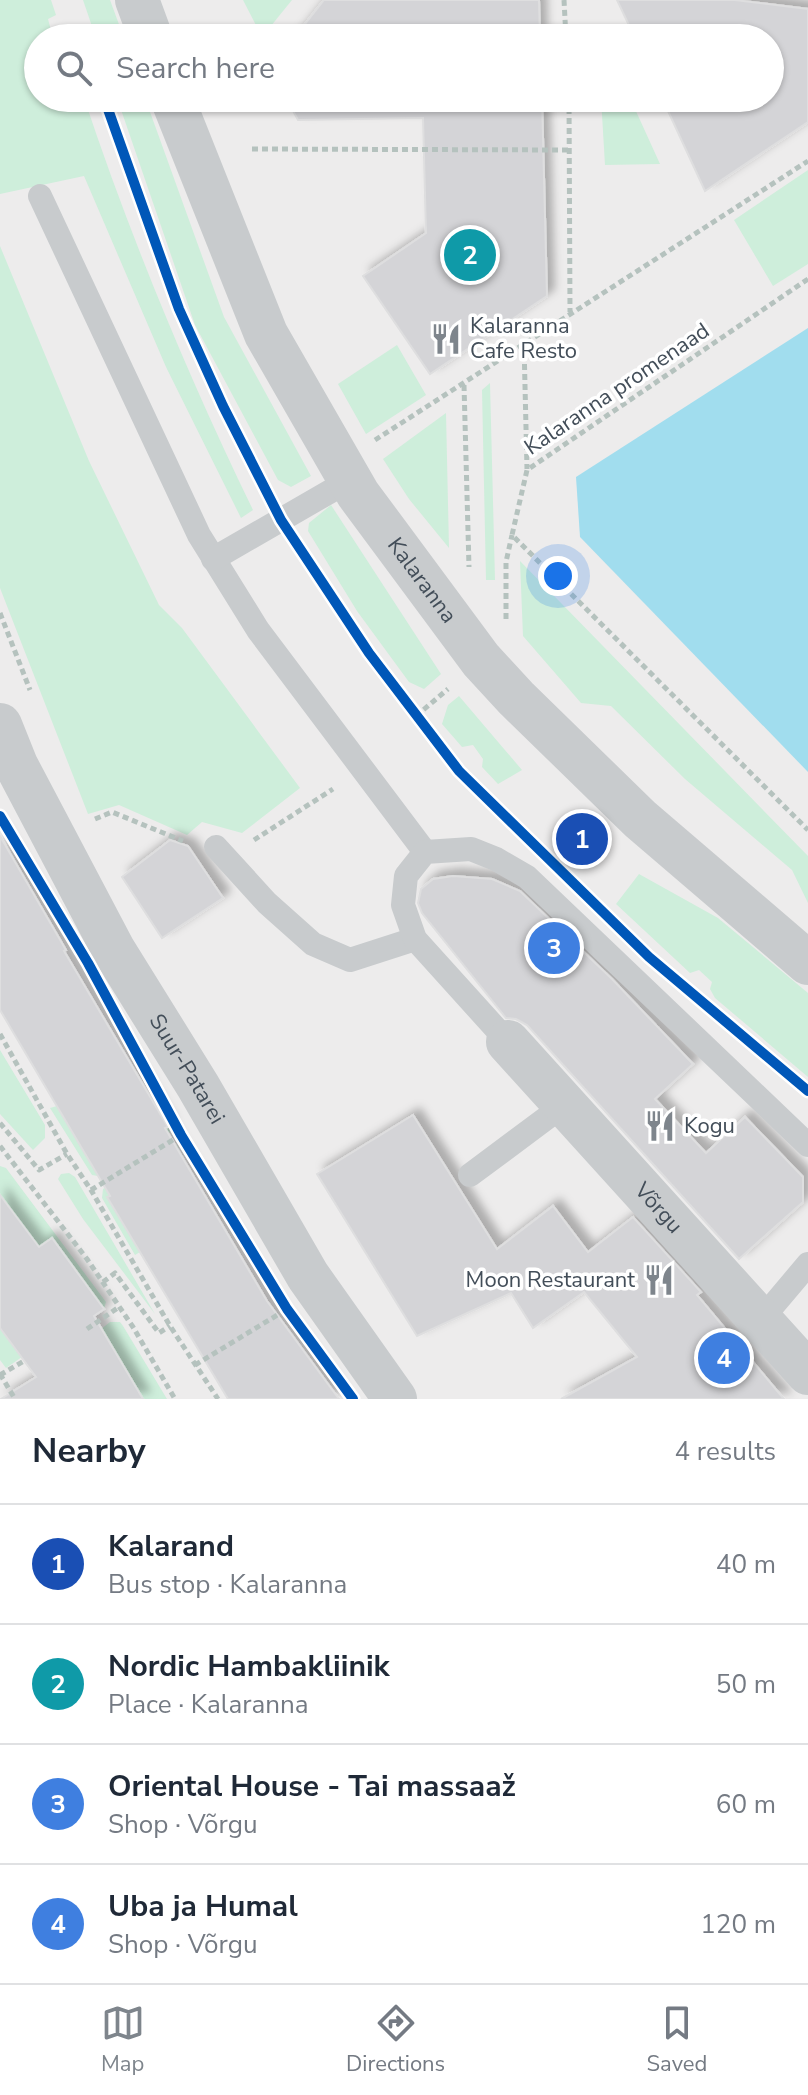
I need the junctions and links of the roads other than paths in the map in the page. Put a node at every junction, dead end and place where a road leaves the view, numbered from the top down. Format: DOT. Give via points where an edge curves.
graph roads {
  1 [pos="137,0"];
  2 [pos="146,24"];
  3 [pos="178,112"];
  4 [pos="40,196"];
  5 [pos="357,464"];
  6 [pos="213,559"];
  7 [pos="0,725"];
  8 [pos="8,768"];
  9 [pos="205,846"];
  10 [pos="425,852"];
  11 [pos="415,939"];
  12 [pos="808,963"];
  13 [pos="508,1042"];
  14 [pos="564,1105"];
  15 [pos="808,1145"];
  16 [pos="470,1175"];
  17 [pos="808,1264"];
  18 [pos="760,1321"];
  19 [pos="808,1373"];
  20 [pos="395,1399"];
  1 -- 2 [label="street"];
  3 -- 5 [label="street, Kalaranna" via="266,334"];
  4 -- 6 [label="lane"];
  5 -- 6 [label="lane"];
  5 -- 12 [label="street, Kalaranna" via="358,494 481,660 640,819"];
  6 -- 10 [label="lane" via="258,630"];
  7 -- 8 [label="street, Suur-Patarei"];
  8 -- 20 [label="street, Suur-Patarei" via="308,1276"];
  9 -- 11 [label="lane" via="313,944 350,960"];
  10 -- 11 [label="lane" via="406,876 403,905"];
  10 -- 15 [label="lane" via="471,849 527,877"];
  11 -- 13 [label="lane"];
  13 -- 14 [label="street, Võrgu"];
  14 -- 16 [label="lane"];
  14 -- 18 [label="street, Võrgu"];
  17 -- 18 [label="lane"];
  18 -- 19 [label="street, Võrgu"];
}
